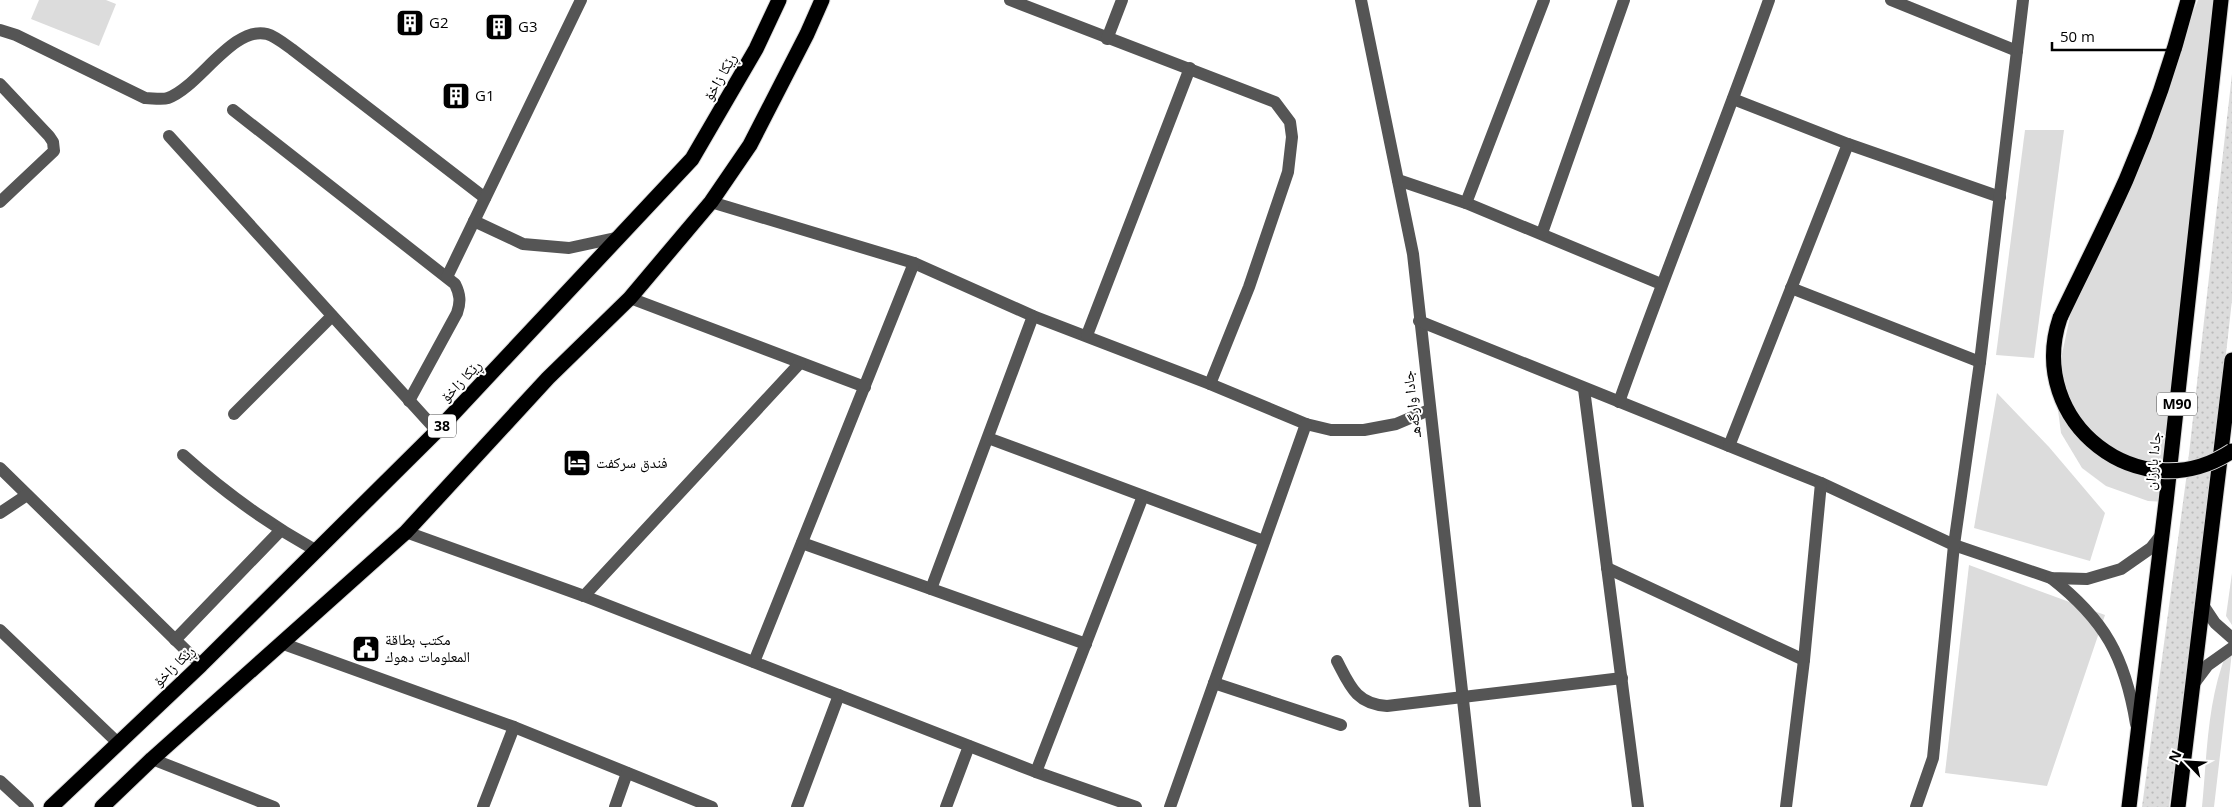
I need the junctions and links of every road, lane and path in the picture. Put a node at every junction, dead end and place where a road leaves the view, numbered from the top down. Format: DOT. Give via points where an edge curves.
graph roads {
  1 [pos="581,0"];
  2 [pos="822,0"];
  3 [pos="1010,0"];
  4 [pos="1122,0"];
  5 [pos="1361,0"];
  6 [pos="1544,0"];
  7 [pos="1624,0"];
  8 [pos="1769,0"];
  9 [pos="1891,0"];
  10 [pos="2023,0"];
  11 [pos="2188,0"];
  12 [pos="2221,0"];
  13 [pos="776,3"];
  14 [pos="0,30"];
  15 [pos="1107,39"];
  16 [pos="2017,51"];
  17 [pos="1190,68"];
  18 [pos="0,84"];
  19 [pos="1733,99"];
  20 [pos="233,110"];
  21 [pos="169,136"];
  22 [pos="1848,144"];
  23 [pos="1398,180"];
  24 [pos="2000,197"];
  25 [pos="485,198"];
  26 [pos="0,202"];
  27 [pos="711,202"];
  28 [pos="1466,203"];
  29 [pos="474,221"];
  30 [pos="1542,233"];
  31 [pos="620,237"];
  32 [pos="914,263"];
  33 [pos="447,277"];
  34 [pos="1661,284"];
  35 [pos="1792,288"];
  36 [pos="630,298"];
  37 [pos="332,316"];
  38 [pos="1034,316"];
  39 [pos="1419,321"];
  40 [pos="1087,336"];
  41 [pos="2232,360"];
  42 [pos="1980,362"];
  43 [pos="800,363"];
  44 [pos="1210,384"];
  45 [pos="864,386"];
  46 [pos="1584,389"];
  47 [pos="409,401"];
  48 [pos="1619,402"];
  49 [pos="1429,410"];
  50 [pos="234,414"];
  51 [pos="1306,424"];
  52 [pos="437,431"];
  53 [pos="988,438"];
  54 [pos="1729,446"];
  55 [pos="2232,451"];
  56 [pos="183,454"];
  57 [pos="0,468"];
  58 [pos="1821,483"];
  59 [pos="27,495"];
  60 [pos="1143,496"];
  61 [pos="0,513"];
  62 [pos="281,530"];
  63 [pos="406,532"];
  64 [pos="2162,534"];
  65 [pos="1264,541"];
  66 [pos="802,543"];
  67 [pos="1954,544"];
  68 [pos="315,550"];
  69 [pos="1607,568"];
  70 [pos="2051,578"];
  71 [pos="931,589"];
  72 [pos="584,596"];
  73 [pos="2203,605"];
  74 [pos="0,630"];
  75 [pos="2232,638"];
  76 [pos="175,640"];
  77 [pos="281,643"];
  78 [pos="1086,644"];
  79 [pos="2232,648"];
  80 [pos="1804,660"];
  81 [pos="1337,661"];
  82 [pos="754,662"];
  83 [pos="201,665"];
  84 [pos="1622,678"];
  85 [pos="1214,683"];
  86 [pos="2193,685"];
  87 [pos="839,695"];
  88 [pos="1462,697"];
  89 [pos="1341,724"];
  90 [pos="514,728"];
  91 [pos="2138,738"];
  92 [pos="118,743"];
  93 [pos="969,746"];
  94 [pos="152,759"];
  95 [pos="1036,772"];
  96 [pos="628,773"];
  97 [pos="0,781"];
  98 [pos="247,802"];
  99 [pos="28,807"];
  100 [pos="51,807"];
  101 [pos="102,807"];
  102 [pos="274,807"];
  103 [pos="483,807"];
  104 [pos="615,807"];
  105 [pos="712,807"];
  106 [pos="797,807"];
  107 [pos="946,807"];
  108 [pos="1136,807"];
  109 [pos="1170,807"];
  110 [pos="1475,807"];
  111 [pos="1638,807"];
  112 [pos="1786,807"];
  113 [pos="1916,807"];
  114 [pos="2129,807"];
  115 [pos="2178,807"];
  1 -- 25 [label="street"];
  2 -- 27 [label="highway" via="750,145"];
  3 -- 15 [label="street"];
  4 -- 15 [label="street"];
  5 -- 23 [label="street, جادا وارگه‌هـ"];
  6 -- 28 [label="street"];
  7 -- 30 [label="street"];
  8 -- 19 [label="street"];
  9 -- 16 [label="street"];
  10 -- 16 [label="street"];
  11 -- 55 [label="highway, bridge" via="2146,131 2060,318 2052,362 2063,403 2078,427 2102,449 2129,464 2171,471 2197,468"];
  12 -- 64 [label="highway, جادا بارزان / M90"];
  13 -- 31 [label="highway, ڕێکا زاخۆ / 38" via="756,49 692,160"];
  14 -- 25 [label="street" via="145,98 166,99 181,92 232,46 250,35 266,34 293,50"];
  15 -- 17 [label="street"];
  16 -- 24 [label="street"];
  17 -- 40 [label="street"];
  17 -- 44 [label="street" via="1274,102 1290,122 1292,137 1288,172"];
  18 -- 26 [label="street" via="54,142 54,151"];
  19 -- 22 [label="street"];
  19 -- 34 [label="street"];
  20 -- 33 [label="street"];
  21 -- 37 [label="street"];
  22 -- 24 [label="street"];
  22 -- 35 [label="street"];
  23 -- 28 [label="street"];
  23 -- 39 [label="street, جادا وارگه‌هـ" via="1413,254"];
  24 -- 42 [label="street"];
  25 -- 29 [label="street"];
  27 -- 32 [label="street"];
  27 -- 36 [label="highway"];
  28 -- 30 [label="street"];
  29 -- 31 [label="street" via="523,244 569,248"];
  29 -- 33 [label="street"];
  30 -- 34 [label="street"];
  31 -- 52 [label="highway, ڕێکا زاخۆ / 38"];
  32 -- 38 [label="street"];
  32 -- 45 [label="street"];
  33 -- 47 [label="street" via="459,293 457,313"];
  34 -- 48 [label="street"];
  35 -- 42 [label="street"];
  35 -- 54 [label="street"];
  36 -- 43 [label="street"];
  36 -- 63 [label="highway" via="548,378"];
  37 -- 47 [label="street"];
  37 -- 50 [label="street"];
  38 -- 40 [label="street"];
  38 -- 53 [label="street"];
  39 -- 46 [label="street"];
  39 -- 49 [label="street, جادا وارگه‌هـ"];
  40 -- 44 [label="street"];
  41 -- 73 [label="highway"];
  42 -- 67 [label="street"];
  43 -- 45 [label="street"];
  43 -- 72 [label="street"];
  44 -- 51 [label="street"];
  45 -- 66 [label="street"];
  46 -- 48 [label="street"];
  46 -- 69 [label="street"];
  47 -- 52 [label="street"];
  48 -- 54 [label="street"];
  49 -- 51 [label="street" via="1396,424 1364,430 1331,430"];
  49 -- 88 [label="street, جادا وارگه‌هـ"];
  51 -- 65 [label="street"];
  52 -- 68 [label="highway, ڕێکا زاخۆ / 38"];
  53 -- 60 [label="street"];
  53 -- 71 [label="street"];
  54 -- 58 [label="street"];
  56 -- 62 [label="street" via="230,495"];
  57 -- 59 [label="street"];
  58 -- 67 [label="street"];
  58 -- 80 [label="street"];
  59 -- 61 [label="street"];
  59 -- 76 [label="street"];
  60 -- 65 [label="street"];
  60 -- 78 [label="street"];
  62 -- 68 [label="street"];
  62 -- 76 [label="street"];
  63 -- 72 [label="street"];
  63 -- 77 [label="highway"];
  64 -- 70 [label="street" via="2150,548 2121,569 2087,579"];
  64 -- 91 [label="highway, جادا بارزان / M90"];
  65 -- 85 [label="street"];
  66 -- 71 [label="street"];
  66 -- 82 [label="street"];
  67 -- 70 [label="street"];
  67 -- 113 [label="street" via="1934,758"];
  68 -- 83 [label="highway, ڕێکا زاخۆ / 38"];
  69 -- 80 [label="street"];
  69 -- 84 [label="street"];
  70 -- 91 [label="street" via="2083,605 2115,650 2132,696"];
  71 -- 78 [label="street"];
  72 -- 82 [label="street"];
  73 -- 75 [label="street" via="2215,623"];
  73 -- 86 [label="highway"];
  74 -- 92 [label="street"];
  76 -- 83 [label="street"];
  77 -- 90 [label="street"];
  77 -- 94 [label="highway"];
  78 -- 95 [label="street"];
  79 -- 86 [label="street" via="2208,665"];
  80 -- 112 [label="street"];
  81 -- 88 [label="street" via="1353,690 1377,705"];
  82 -- 87 [label="street"];
  83 -- 92 [label="highway, ڕێکا زاخۆ / 38"];
  84 -- 88 [label="street"];
  84 -- 111 [label="street"];
  85 -- 89 [label="street"];
  85 -- 109 [label="street"];
  86 -- 115 [label="highway"];
  87 -- 93 [label="street"];
  87 -- 106 [label="street"];
  88 -- 110 [label="street, جادا وارگه‌هـ"];
  90 -- 96 [label="street"];
  90 -- 103 [label="street"];
  91 -- 114 [label="highway, جادا بارزان / M90"];
  92 -- 100 [label="highway, ڕێکا زاخۆ / 38"];
  93 -- 95 [label="street"];
  93 -- 107 [label="street"];
  94 -- 98 [label="street"];
  94 -- 101 [label="highway"];
  95 -- 108 [label="street"];
  96 -- 104 [label="street"];
  96 -- 105 [label="street"];
  97 -- 99 [label="street"];
  98 -- 102 [label="street"];
}
